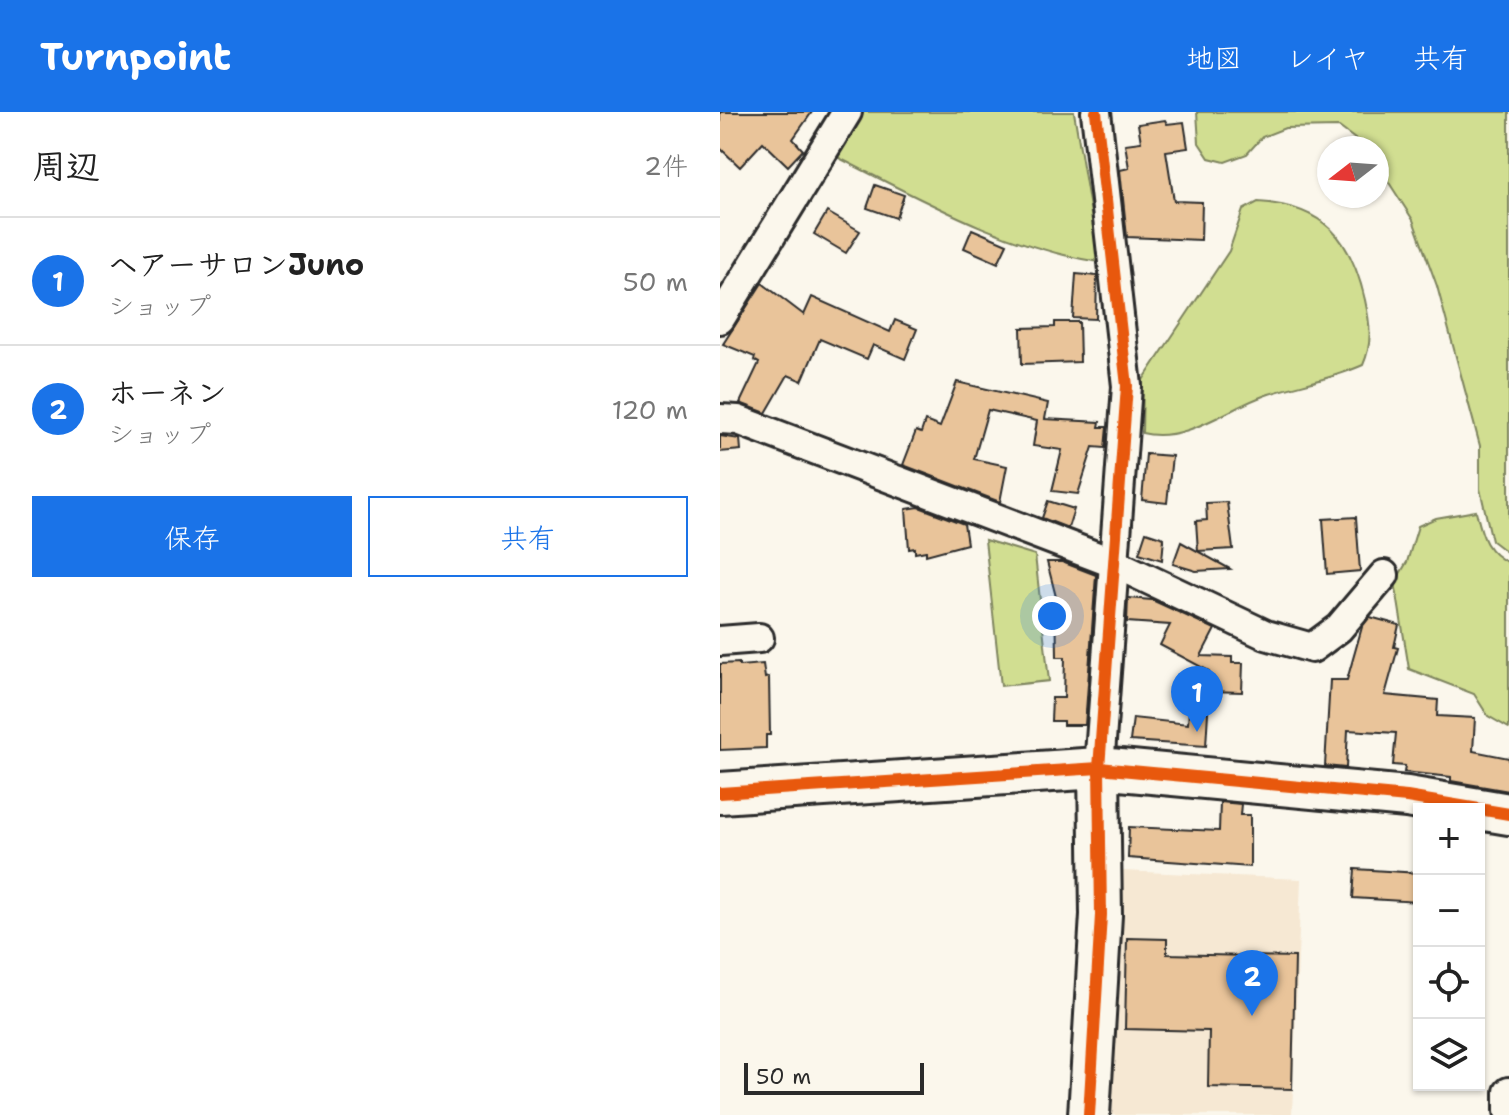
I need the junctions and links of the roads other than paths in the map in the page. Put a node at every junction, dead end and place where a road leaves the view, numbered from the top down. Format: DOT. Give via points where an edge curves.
graph roads {
  1 [pos="847,112"];
  2 [pos="1096,112"];
  3 [pos="720,319"];
  4 [pos="720,419"];
  5 [pos="1116,564"];
  6 [pos="1384,575"];
  7 [pos="759,638"];
  8 [pos="720,641"];
  9 [pos="1099,768"];
  10 [pos="720,793"];
  11 [pos="1509,814"];
  12 [pos="1509,1092"];
  13 [pos="1509,1111"];
  14 [pos="1089,1115"];
  1 -- 3 [label="street"];
  2 -- 5 [label="street" via="1127,386"];
  4 -- 5 [label="street" via="738,420"];
  5 -- 6 [label="street" via="1266,635 1312,648 1339,628"];
  5 -- 9 [label="street"];
  7 -- 8 [label="street"];
  9 -- 10 [label="street"];
  9 -- 11 [label="street" via="1407,797"];
  9 -- 14 [label="street" via="1101,915"];
  12 -- 13 [label="street"];
}
